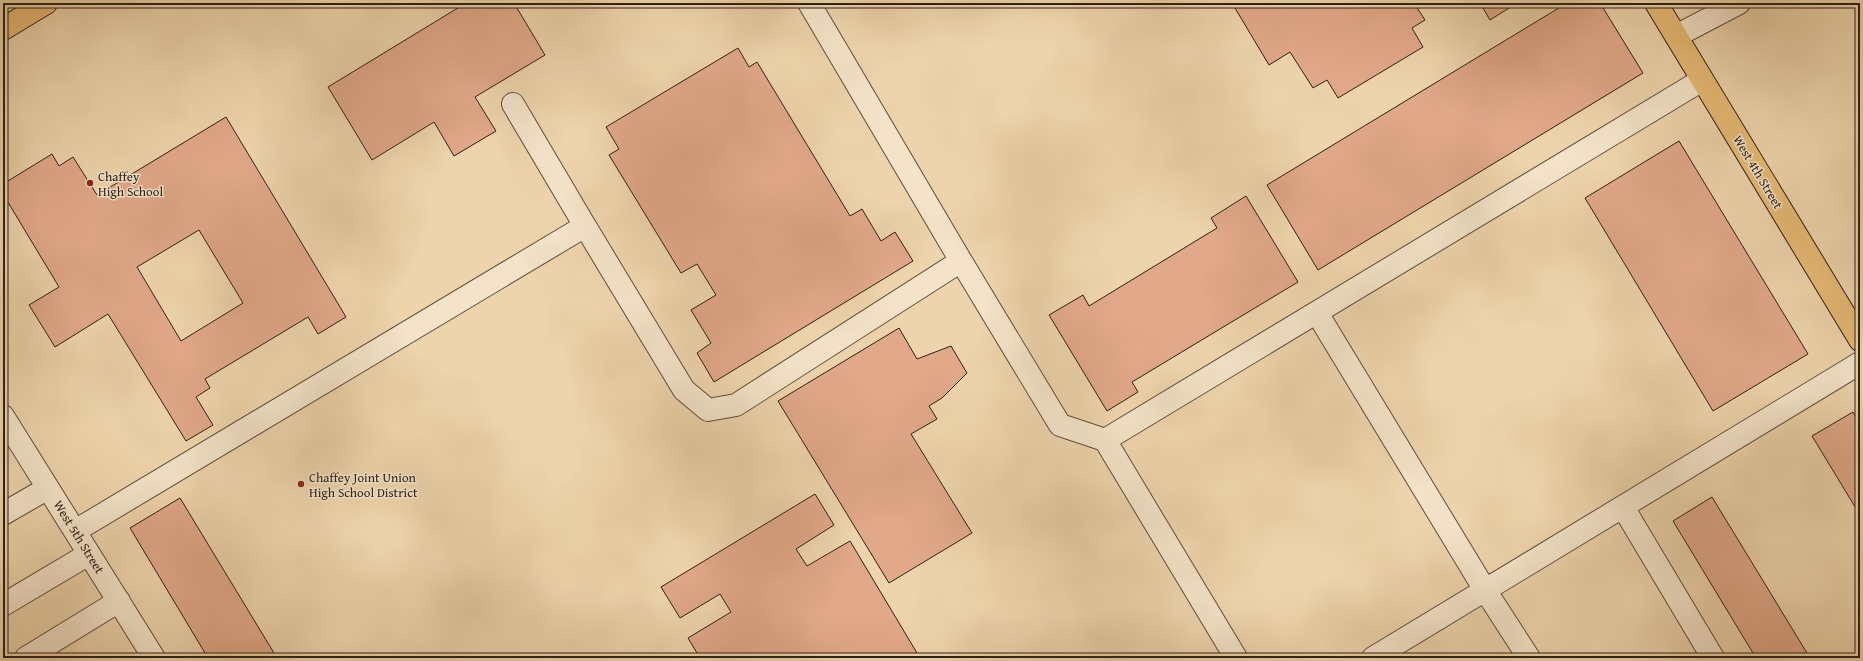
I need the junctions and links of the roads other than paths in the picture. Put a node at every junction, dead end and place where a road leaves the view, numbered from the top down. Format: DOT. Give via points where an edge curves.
graph roads {
  1 [pos="46,3"];
  2 [pos="809,3"];
  3 [pos="1656,3"];
  4 [pos="1738,3"];
  5 [pos="3,29"];
  6 [pos="1676,36"];
  7 [pos="1702,80"];
  8 [pos="513,104"];
  9 [pos="585,226"];
  10 [pos="961,261"];
  11 [pos="1317,313"];
  12 [pos="1860,340"];
  13 [pos="1860,363"];
  14 [pos="3,416"];
  15 [pos="1105,440"];
  16 [pos="48,488"];
  17 [pos="1623,507"];
  18 [pos="3,514"];
  19 [pos="75,531"];
  20 [pos="89,554"];
  21 [pos="1484,590"];
  22 [pos="119,602"];
  23 [pos="3,605"];
  24 [pos="35,653"];
  25 [pos="154,658"];
  26 [pos="1236,658"];
  27 [pos="1373,658"];
  28 [pos="1529,658"];
  29 [pos="1713,658"];
  1 -- 5 [label="main road"];
  2 -- 10 [label="street"];
  3 -- 6 [label="main road, West 4th Street"];
  4 -- 6 [label="street"];
  6 -- 7 [label="main road, West 4th Street"];
  7 -- 11 [label="street"];
  7 -- 12 [label="main road, West 4th Street"];
  8 -- 9 [label="street"];
  9 -- 10 [label="street" via="684,390 708,410 736,405"];
  9 -- 19 [label="street"];
  10 -- 15 [label="street" via="1060,425"];
  11 -- 15 [label="street"];
  11 -- 21 [label="street"];
  13 -- 17 [label="street"];
  14 -- 16 [label="street, West 5th Street"];
  15 -- 26 [label="street"];
  16 -- 18 [label="street"];
  16 -- 19 [label="street, West 5th Street"];
  17 -- 21 [label="street"];
  17 -- 29 [label="street"];
  19 -- 20 [label="street, West 5th Street"];
  20 -- 22 [label="street, West 5th Street"];
  20 -- 23 [label="street"];
  21 -- 27 [label="street"];
  21 -- 28 [label="street"];
  22 -- 24 [label="street"];
  22 -- 25 [label="street, West 5th Street"];
}
